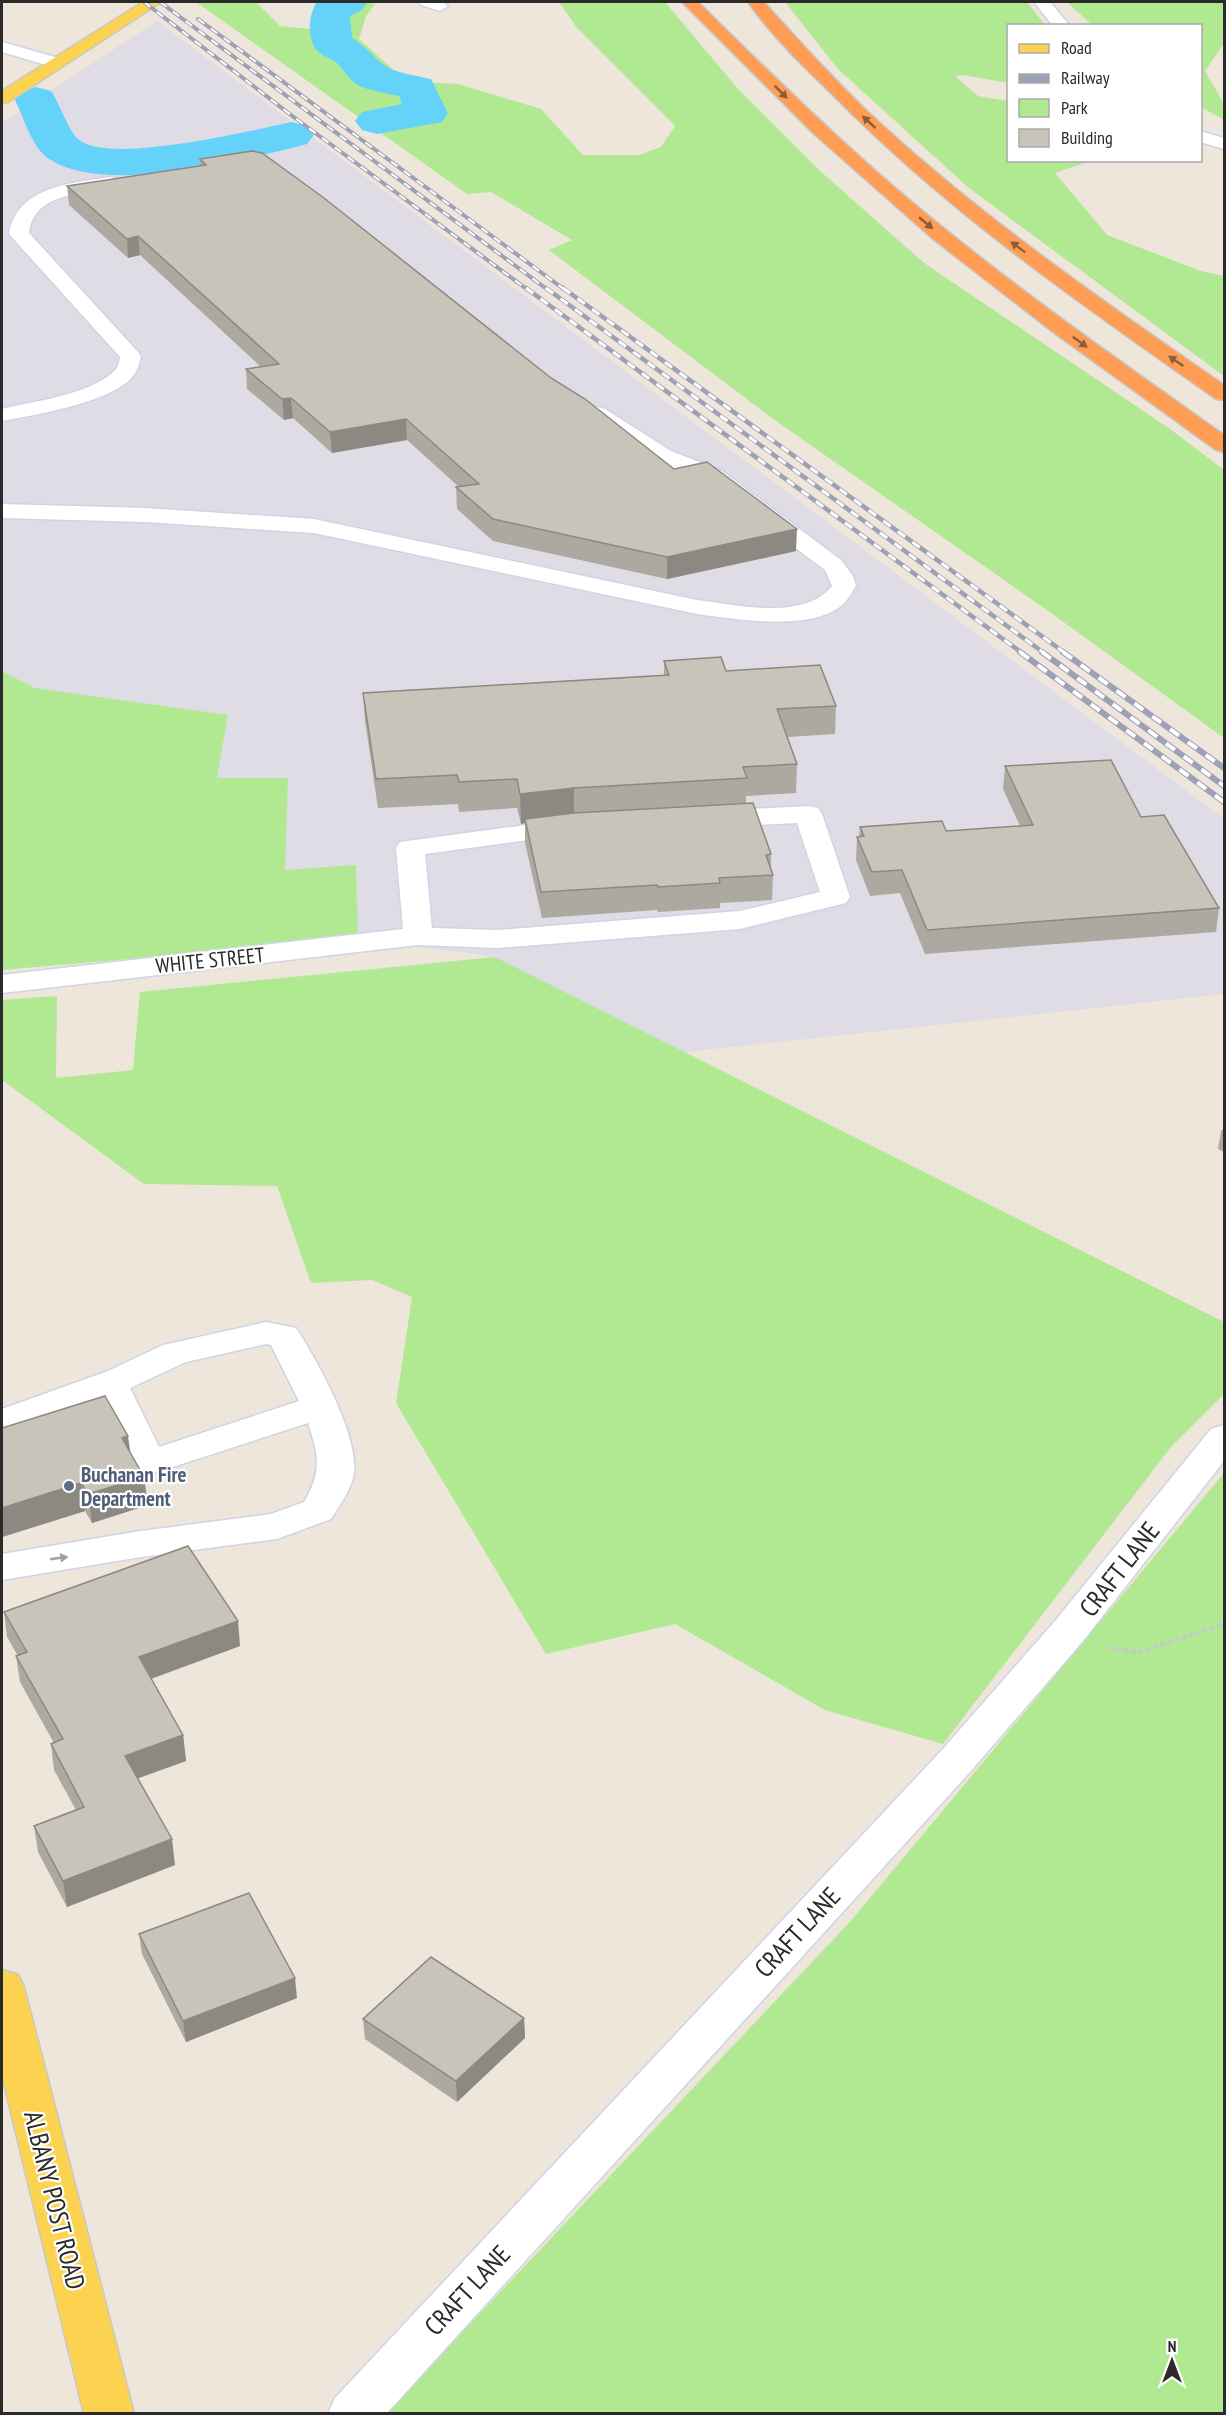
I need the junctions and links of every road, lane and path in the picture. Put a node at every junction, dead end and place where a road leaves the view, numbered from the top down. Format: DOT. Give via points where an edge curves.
graph roads {
  1 [pos="153,2"];
  2 [pos="690,2"];
  3 [pos="708,2"];
  4 [pos="756,2"];
  5 [pos="1042,2"];
  6 [pos="1060,24"];
  7 [pos="2,47"];
  8 [pos="739,51"];
  9 [pos="56,63"];
  10 [pos="2,98"];
  11 [pos="1202,137"];
  12 [pos="1224,144"];
  13 [pos="137,179"];
  14 [pos="1224,394"];
  15 [pos="579,404"];
  16 [pos="2,414"];
  17 [pos="1224,445"];
  18 [pos="2,511"];
  19 [pos="691,820"];
  20 [pos="598,825"];
  21 [pos="418,936"];
  22 [pos="2,984"];
  23 [pos="110,1383"];
  24 [pos="318,1407"];
  25 [pos="2,1421"];
  26 [pos="1224,1437"];
  27 [pos="2,1567"];
  28 [pos="1224,1624"];
  29 [pos="1069,1631"];
  30 [pos="2,1987"];
  31 [pos="109,2414"];
  32 [pos="353,2414"];
  1 -- 9 [label="main road"];
  2 -- 8 [label="highway"];
  3 -- 8 [label="highway"];
  14 -- 4 [label="highway, one-way" via="1076,291 954,195 831,86"];
  5 -- 6 [label="street"];
  7 -- 9 [label="street"];
  8 -- 17 [label="highway, one-way" via="844,151 957,248"];
  9 -- 10 [label="main road"];
  11 -- 12 [label="street"];
  13 -- 16 [label="street" via="70,189 50,196 27,208 19,234 131,356 126,371 112,382 77,397"];
  15 -- 18 [label="street" via="663,456 714,476 833,566 841,576 840,593 812,612 757,613 697,607 314,526"];
  19 -- 21 [label="street, WHITE STREET" via="808,814 836,897 740,920 497,939"];
  20 -- 21 [label="street" via="410,848"];
  21 -- 22 [label="street, WHITE STREET"];
  23 -- 24 [label="street" via="175,1353 266,1333 284,1336"];
  23 -- 24 [label="street" via="136,1440 151,1462"];
  23 -- 25 [label="street"];
  27 -- 24 [label="street, one-way" via="277,1526 318,1510 336,1473 333,1441"];
  26 -- 29 [label="street, CRAFT LANE"];
  28 -- 29 [label="path" via="1140,1652 1112,1649"];
  29 -- 32 [label="street, CRAFT LANE" via="948,1769"];
  30 -- 31 [label="main road, ALBANY POST ROAD"];
}
